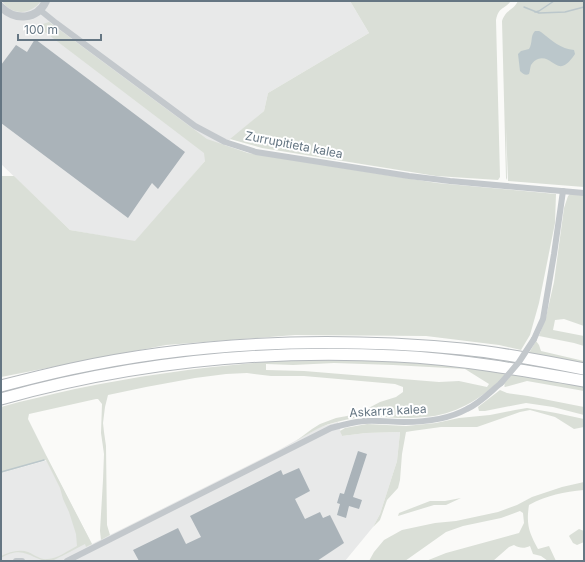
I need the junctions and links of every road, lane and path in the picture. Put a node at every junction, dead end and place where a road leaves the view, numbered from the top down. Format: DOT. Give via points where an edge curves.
graph roads {
  1 [pos="46,1"];
  2 [pos="1,6"];
  3 [pos="40,10"];
  4 [pos="563,191"];
  5 [pos="584,192"];
  6 [pos="584,369"];
  7 [pos="584,381"];
  8 [pos="1,386"];
  9 [pos="1,399"];
  10 [pos="16,561"];
  11 [pos="22,561"];
  12 [pos="67,561"];
  1 -- 3 [label="street"];
  2 -- 3 [label="street" via="11,15 19,17"];
  3 -- 4 [label="street, Zurrupitieta kalea" via="195,126 256,152 409,176"];
  4 -- 5 [label="street, Zurrupitieta kalea"];
  4 -- 12 [label="street, Askarra kalea, bridge" via="543,319 519,362 485,397 467,409 436,420 366,421 331,428"];
  6 -- 8 [label="highway" via="463,350 389,344 288,343 195,349 142,356"];
  7 -- 9 [label="highway" via="517,369 396,356 289,355 202,361 148,368 79,380"];
  10 -- 11 [label="street"];
}
